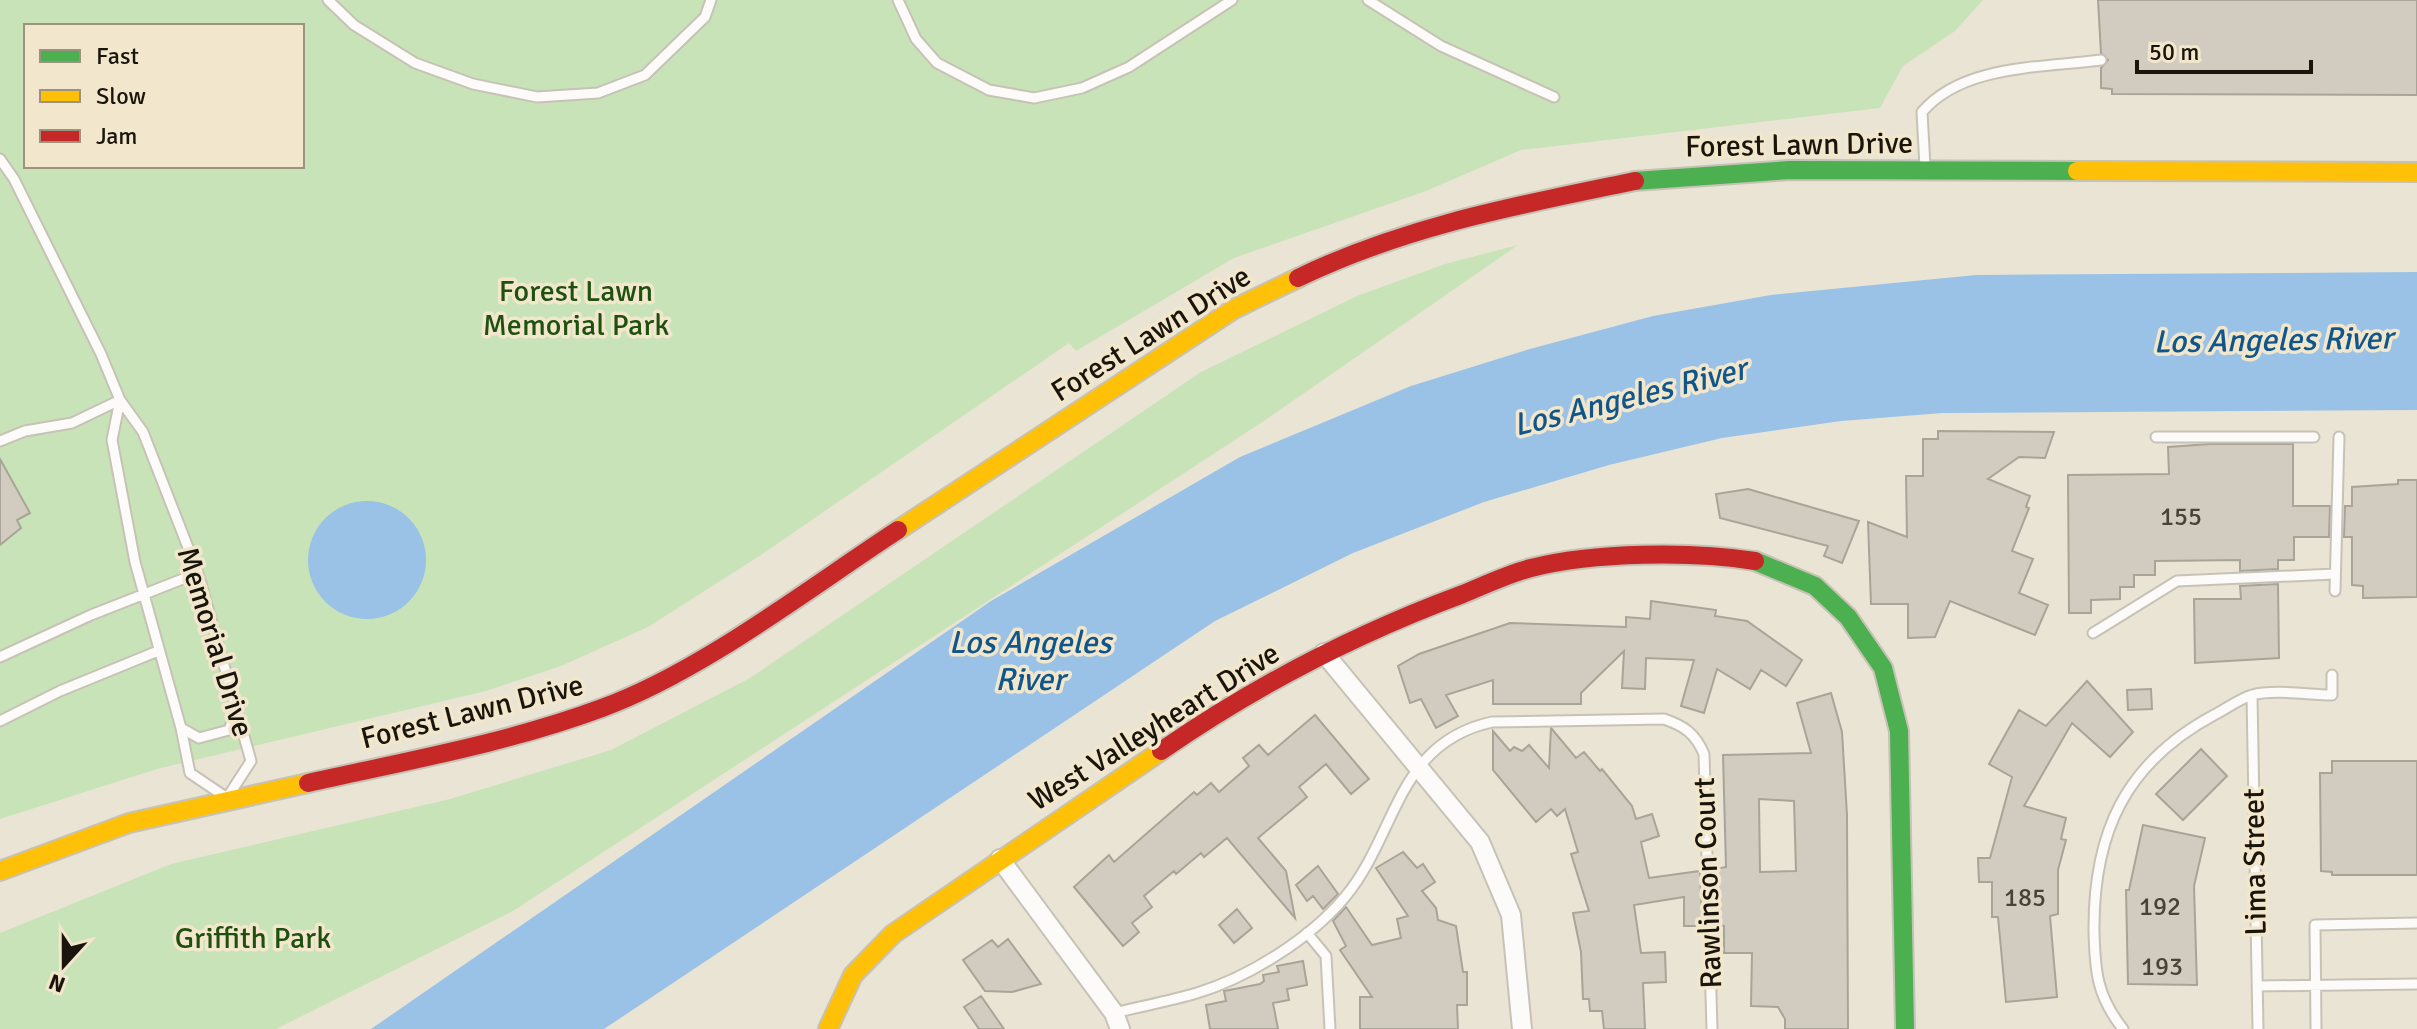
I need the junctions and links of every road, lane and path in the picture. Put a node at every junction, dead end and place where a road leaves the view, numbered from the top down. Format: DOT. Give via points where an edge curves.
graph roads {
  1 [pos="328,0"];
  2 [pos="711,0"];
  3 [pos="898,0"];
  4 [pos="1232,0"];
  5 [pos="1368,0"];
  6 [pos="2101,60"];
  7 [pos="1554,97"];
  8 [pos="0,159"];
  9 [pos="1925,170"];
  10 [pos="2417,172"];
  11 [pos="120,400"];
  12 [pos="2156,437"];
  13 [pos="2314,437"];
  14 [pos="2339,437"];
  15 [pos="0,441"];
  16 [pos="198,573"];
  17 [pos="2335,574"];
  18 [pos="2335,591"];
  19 [pos="143,595"];
  20 [pos="2093,633"];
  21 [pos="158,651"];
  22 [pos="1324,653"];
  23 [pos="0,657"];
  24 [pos="2332,675"];
  25 [pos="2252,695"];
  26 [pos="236,709"];
  27 [pos="0,721"];
  28 [pos="181,728"];
  29 [pos="1419,767"];
  30 [pos="227,798"];
  31 [pos="1000,859"];
  32 [pos="0,871"];
  33 [pos="2417,923"];
  34 [pos="1307,933"];
  35 [pos="2316,984"];
  36 [pos="2417,984"];
  37 [pos="2258,986"];
  38 [pos="1117,1021"];
  39 [pos="828,1029"];
  40 [pos="1330,1029"];
  41 [pos="1522,1029"];
  42 [pos="1712,1029"];
  43 [pos="1905,1029"];
  44 [pos="2123,1029"];
  45 [pos="2258,1029"];
  46 [pos="2316,1029"];
  1 -- 2 [label="lane" via="354,25 415,63 473,84 537,97 598,93 645,75 705,17"];
  3 -- 4 [label="lane" via="916,39 937,63 989,90 1034,98 1082,88 1129,67"];
  5 -- 7 [label="lane" via="1441,46"];
  6 -- 9 [label="lane" via="1977,76 1935,97 1922,112"];
  8 -- 11 [label="lane, Memorial Drive" via="21,192"];
  9 -- 10 [label="street, Forest Lawn Drive"];
  9 -- 30 [label="street, Forest Lawn Drive" via="1657,177 1468,215 1342,257 1234,309 698,661 604,708 490,742"];
  11 -- 15 [label="lane" via="72,423"];
  11 -- 16 [label="lane, Memorial Drive" via="143,432"];
  11 -- 19 [label="lane, Memorial Drive" via="112,440"];
  12 -- 13 [label="lane"];
  14 -- 17 [label="lane"];
  16 -- 19 [label="lane"];
  16 -- 26 [label="lane, Memorial Drive"];
  17 -- 18 [label="lane"];
  17 -- 20 [label="lane" via="2177,581"];
  19 -- 21 [label="lane, Memorial Drive"];
  19 -- 23 [label="lane"];
  21 -- 27 [label="lane"];
  21 -- 28 [label="lane, Memorial Drive"];
  22 -- 29 [label="street"];
  22 -- 31 [label="street, West Valleyheart Drive" via="1213,715"];
  22 -- 43 [label="street, West Valleyheart Drive" via="1403,616 1532,568 1627,556 1711,554 1766,563 1815,586 1848,617 1883,668 1899,731"];
  24 -- 25 [label="lane" via="2332,695"];
  25 -- 37 [label="lane, Lima Street"];
  25 -- 44 [label="lane" via="2196,725 2147,763 2125,791 2111,822 2094,897 2095,976"];
  26 -- 28 [label="lane" via="229,730 199,738"];
  26 -- 30 [label="lane, Memorial Drive" via="251,761"];
  28 -- 30 [label="lane, Memorial Drive" via="190,773"];
  29 -- 34 [label="lane" via="1345,897"];
  29 -- 41 [label="street" via="1480,842 1511,915"];
  29 -- 42 [label="lane, Rawlinson Court" via="1445,738 1492,722 1664,719 1684,726 1704,754"];
  30 -- 32 [label="street, Forest Lawn Drive" via="129,823"];
  31 -- 38 [label="street"];
  31 -- 39 [label="street, West Valleyheart Drive" via="893,934 853,975"];
  33 -- 35 [label="lane" via="2315,925"];
  34 -- 38 [label="lane" via="1255,966 1199,992"];
  34 -- 40 [label="lane" via="1326,956"];
  35 -- 36 [label="lane"];
  35 -- 37 [label="lane"];
  35 -- 46 [label="lane"];
  37 -- 45 [label="lane, Lima Street"];
}
